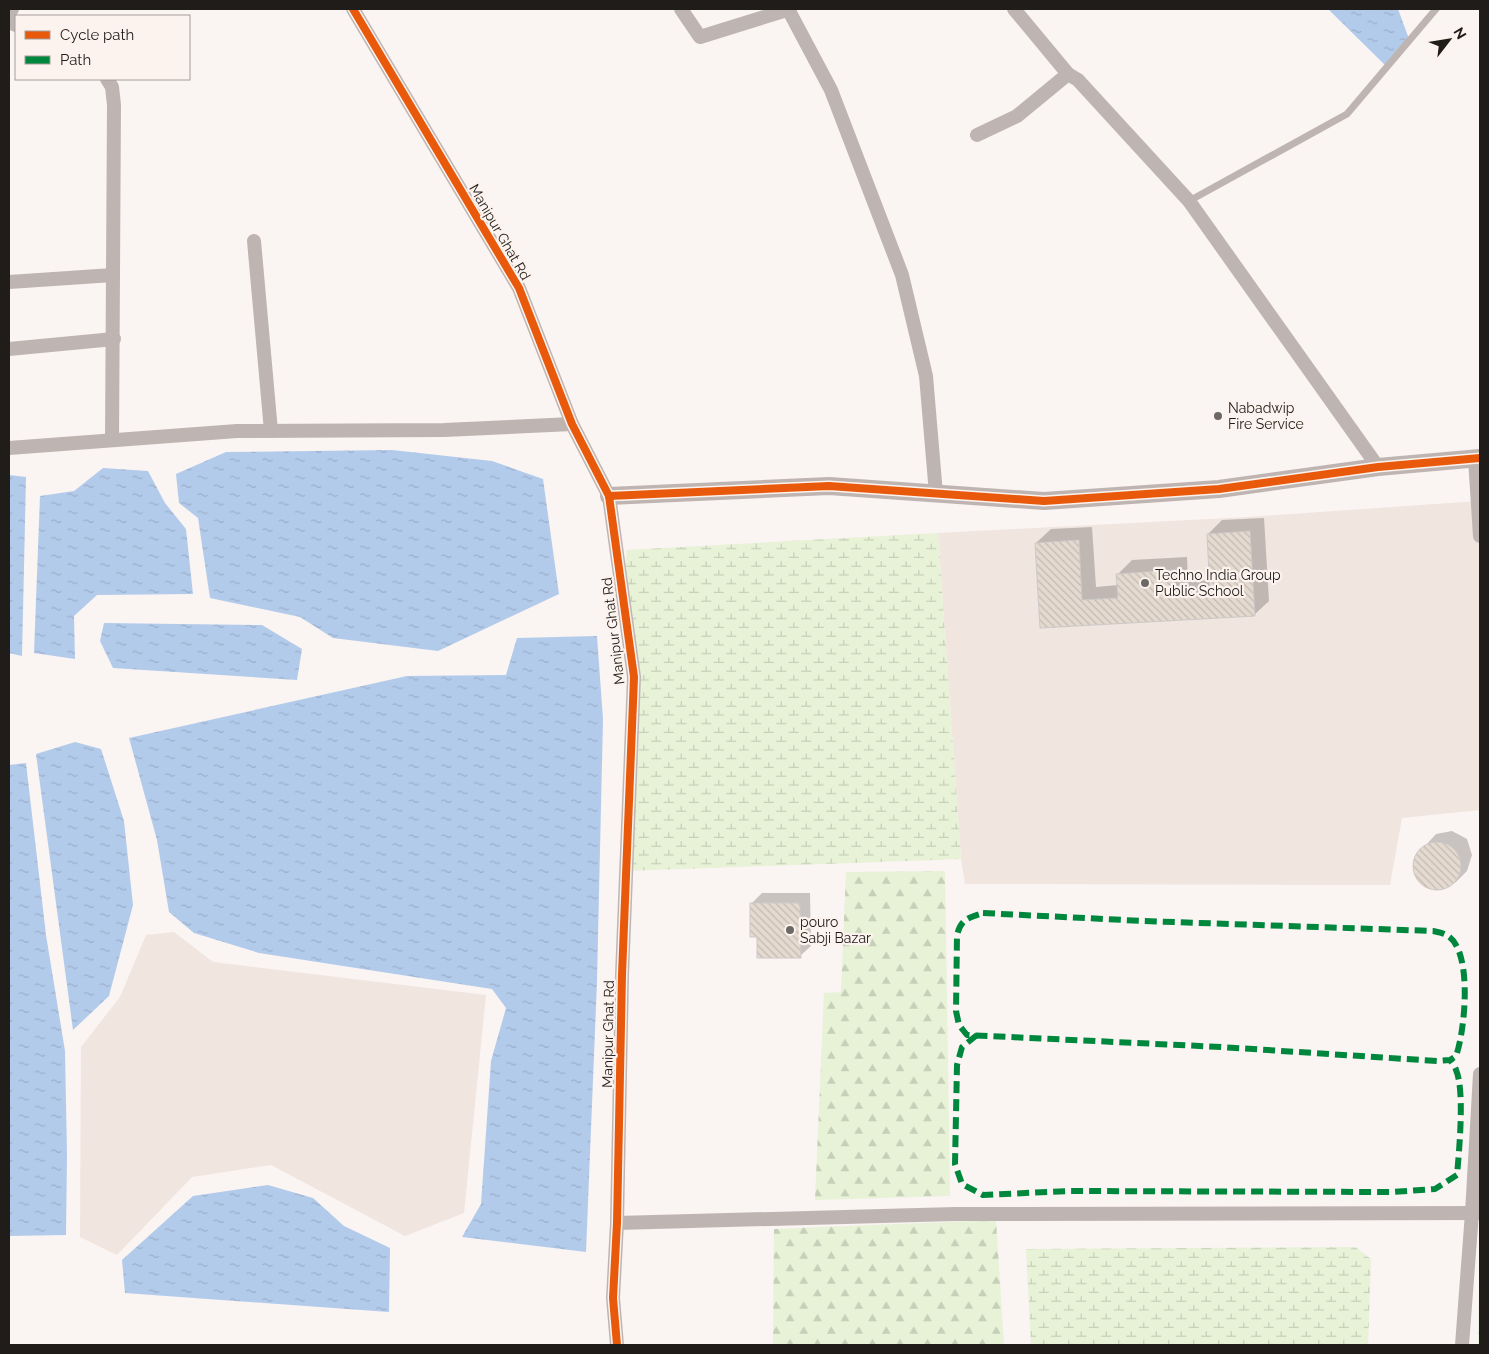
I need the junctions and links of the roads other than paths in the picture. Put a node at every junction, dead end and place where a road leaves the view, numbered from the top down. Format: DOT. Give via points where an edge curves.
graph roads {
  1 [pos="353,9"];
  2 [pos="681,9"];
  3 [pos="789,9"];
  4 [pos="1014,9"];
  5 [pos="1436,9"];
  6 [pos="1068,74"];
  7 [pos="108,80"];
  8 [pos="977,135"];
  9 [pos="1189,201"];
  10 [pos="254,241"];
  11 [pos="113,276"];
  12 [pos="9,282"];
  13 [pos="114,339"];
  14 [pos="9,348"];
  15 [pos="572,424"];
  16 [pos="271,431"];
  17 [pos="112,440"];
  18 [pos="9,448"];
  19 [pos="1478,458"];
  20 [pos="1378,467"];
  21 [pos="936,494"];
  22 [pos="609,496"];
  23 [pos="1480,536"];
  24 [pos="1480,1074"];
  25 [pos="1476,1213"];
  26 [pos="617,1223"];
  27 [pos="616,1345"];
  28 [pos="1462,1345"];
  1 -- 15 [label="street, Manipur Ghat Rd" via="519,288"];
  2 -- 3 [label="street" via="700,36"];
  3 -- 21 [label="street" via="831,90 902,275 926,376"];
  4 -- 6 [label="street"];
  5 -- 9 [label="lane" via="1347,114"];
  6 -- 8 [label="street" via="1017,116"];
  6 -- 9 [label="street" via="1078,80"];
  7 -- 11 [label="street" via="112,87 114,105"];
  9 -- 20 [label="street"];
  10 -- 16 [label="street"];
  11 -- 12 [label="street"];
  11 -- 13 [label="street"];
  13 -- 14 [label="street"];
  13 -- 17 [label="street"];
  15 -- 16 [label="street" via="444,430"];
  15 -- 22 [label="street, Manipur Ghat Rd"];
  16 -- 17 [label="street"];
  17 -- 18 [label="street"];
  19 -- 20 [label="street"];
  19 -- 23 [label="street"];
  20 -- 21 [label="street" via="1219,489 1044,501"];
  21 -- 22 [label="street" via="829,486"];
  22 -- 26 [label="street, Manipur Ghat Rd" via="634,677 622,975"];
  24 -- 25 [label="street"];
  25 -- 26 [label="street" via="955,1214"];
  25 -- 28 [label="street"];
  26 -- 27 [label="street, Manipur Ghat Rd" via="613,1298"];
}
